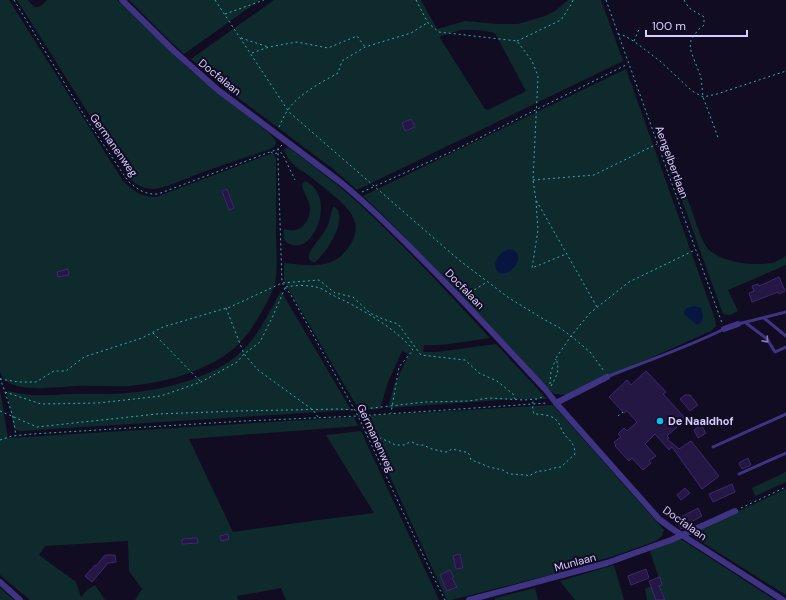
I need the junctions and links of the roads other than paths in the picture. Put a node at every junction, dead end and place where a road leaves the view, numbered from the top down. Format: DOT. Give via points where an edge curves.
graph roads {
  1 [pos="122,0"];
  2 [pos="786,312"];
  3 [pos="764,318"];
  4 [pos="746,322"];
  5 [pos="738,324"];
  6 [pos="724,329"];
  7 [pos="785,334"];
  8 [pos="786,347"];
  9 [pos="607,377"];
  10 [pos="556,403"];
  11 [pos="786,414"];
  12 [pos="713,447"];
  13 [pos="786,454"];
  14 [pos="739,474"];
  15 [pos="735,511"];
  16 [pos="682,535"];
  17 [pos="0,582"];
  18 [pos="20,600"];
  19 [pos="469,600"];
  20 [pos="782,600"];
  1 -- 10 [label="street, Docfalaan" via="218,90 356,194 461,298 548,389"];
  2 -- 3 [label="lane"];
  3 -- 4 [label="lane"];
  3 -- 7 [label="lane"];
  4 -- 5 [label="lane"];
  4 -- 8 [label="lane, one-way" via="767,339 775,352"];
  5 -- 6 [label="street"];
  6 -- 9 [label="lane"];
  9 -- 10 [label="street"];
  10 -- 16 [label="street, Docfalaan" via="659,519"];
  11 -- 12 [label="lane"];
  13 -- 14 [label="lane"];
  15 -- 16 [label="street, Munlaan"];
  16 -- 19 [label="street, Munlaan" via="607,563"];
  16 -- 20 [label="street, Docfalaan"];
  17 -- 18 [label="street"];
}
